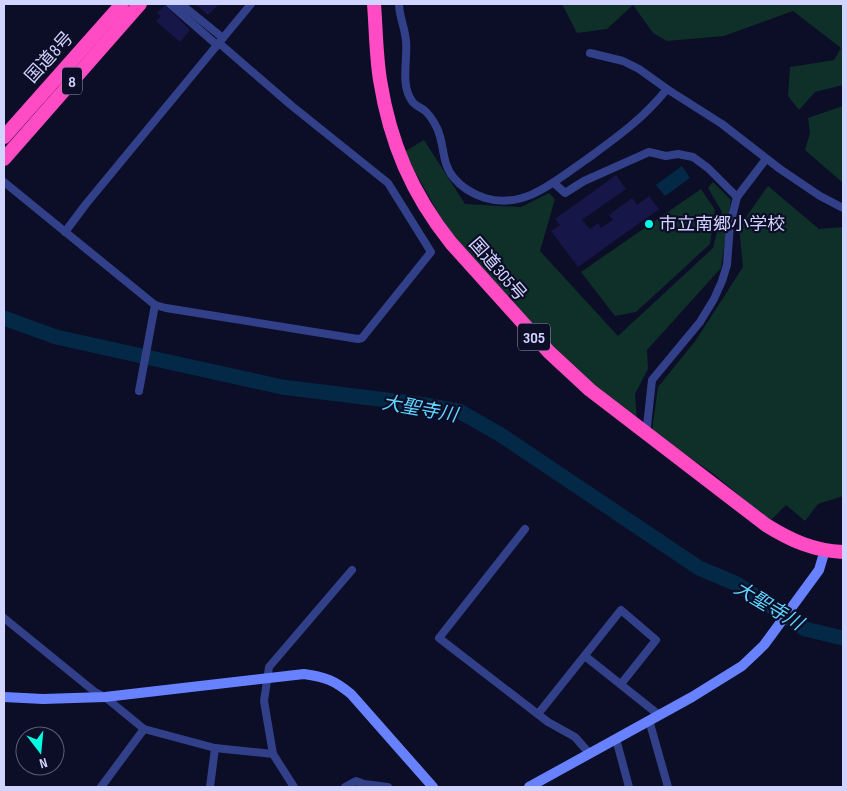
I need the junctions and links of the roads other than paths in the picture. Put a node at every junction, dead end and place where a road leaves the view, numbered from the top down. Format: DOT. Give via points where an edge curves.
graph roads {
  1 [pos="122,4"];
  2 [pos="140,4"];
  3 [pos="170,4"];
  4 [pos="181,4"];
  5 [pos="251,4"];
  6 [pos="374,4"];
  7 [pos="399,4"];
  8 [pos="220,42"];
  9 [pos="590,53"];
  10 [pos="667,90"];
  11 [pos="4,137"];
  12 [pos="4,159"];
  13 [pos="766,159"];
  14 [pos="4,182"];
  15 [pos="554,183"];
  16 [pos="737,197"];
  17 [pos="843,208"];
  18 [pos="64,232"];
  19 [pos="155,305"];
  20 [pos="139,391"];
  21 [pos="641,430"];
  22 [pos="525,529"];
  23 [pos="825,550"];
  24 [pos="843,552"];
  25 [pos="352,570"];
  26 [pos="4,618"];
  27 [pos="585,656"];
  28 [pos="267,678"];
  29 [pos="621,684"];
  30 [pos="4,696"];
  31 [pos="105,696"];
  32 [pos="538,714"];
  33 [pos="659,715"];
  34 [pos="649,720"];
  35 [pos="144,729"];
  36 [pos="616,739"];
  37 [pos="215,748"];
  38 [pos="589,753"];
  39 [pos="273,754"];
  40 [pos="101,787"];
  41 [pos="210,787"];
  42 [pos="294,787"];
  43 [pos="345,787"];
  44 [pos="388,787"];
  45 [pos="433,787"];
  46 [pos="529,787"];
  47 [pos="628,787"];
  48 [pos="668,787"];
  1 -- 11 [label="highway, 国道8号 / 8"];
  2 -- 12 [label="highway, 国道8号 / 8"];
  3 -- 8 [label="street"];
  4 -- 8 [label="street"];
  5 -- 8 [label="street"];
  6 -- 21 [label="highway, 国道305号 / 305" via="380,79 392,136 426,209 451,244 549,352"];
  7 -- 15 [label="street" via="406,41 407,89 412,102 436,125 443,158 454,179 473,194 506,201 534,194"];
  8 -- 18 [label="street"];
  8 -- 19 [label="street" via="292,106 388,183 432,252 358,339"];
  9 -- 10 [label="street" via="623,61"];
  10 -- 13 [label="street" via="722,124"];
  10 -- 15 [label="street" via="634,125"];
  13 -- 16 [label="street"];
  13 -- 17 [label="street"];
  14 -- 18 [label="street"];
  15 -- 16 [label="street" via="565,193 649,152 666,156 678,154 693,157"];
  16 -- 21 [label="street" via="722,281 700,322 652,380 648,426"];
  18 -- 19 [label="street"];
  19 -- 20 [label="street"];
  21 -- 23 [label="highway, 国道305号 / 305" via="766,525 797,542"];
  22 -- 32 [label="street" via="439,638"];
  23 -- 24 [label="highway, 国道305号 / 305"];
  23 -- 33 [label="street" via="818,570 752,657 722,680"];
  25 -- 28 [label="street" via="269,667"];
  26 -- 31 [label="street" via="95,692"];
  27 -- 29 [label="street"];
  27 -- 29 [label="street" via="621,610 656,640"];
  27 -- 32 [label="street"];
  28 -- 31 [label="street"];
  28 -- 39 [label="street" via="264,701"];
  28 -- 45 [label="street" via="304,674 325,677 339,684"];
  29 -- 33 [label="street"];
  30 -- 31 [label="street" via="43,699"];
  31 -- 35 [label="street"];
  32 -- 38 [label="street" via="575,737"];
  33 -- 34 [label="street"];
  34 -- 36 [label="street"];
  34 -- 48 [label="street"];
  35 -- 37 [label="street"];
  35 -- 40 [label="street"];
  36 -- 38 [label="street"];
  36 -- 47 [label="street"];
  37 -- 39 [label="street"];
  37 -- 41 [label="street"];
  38 -- 46 [label="street"];
  39 -- 42 [label="street"];
  43 -- 44 [label="street" via="356,781"];
}
